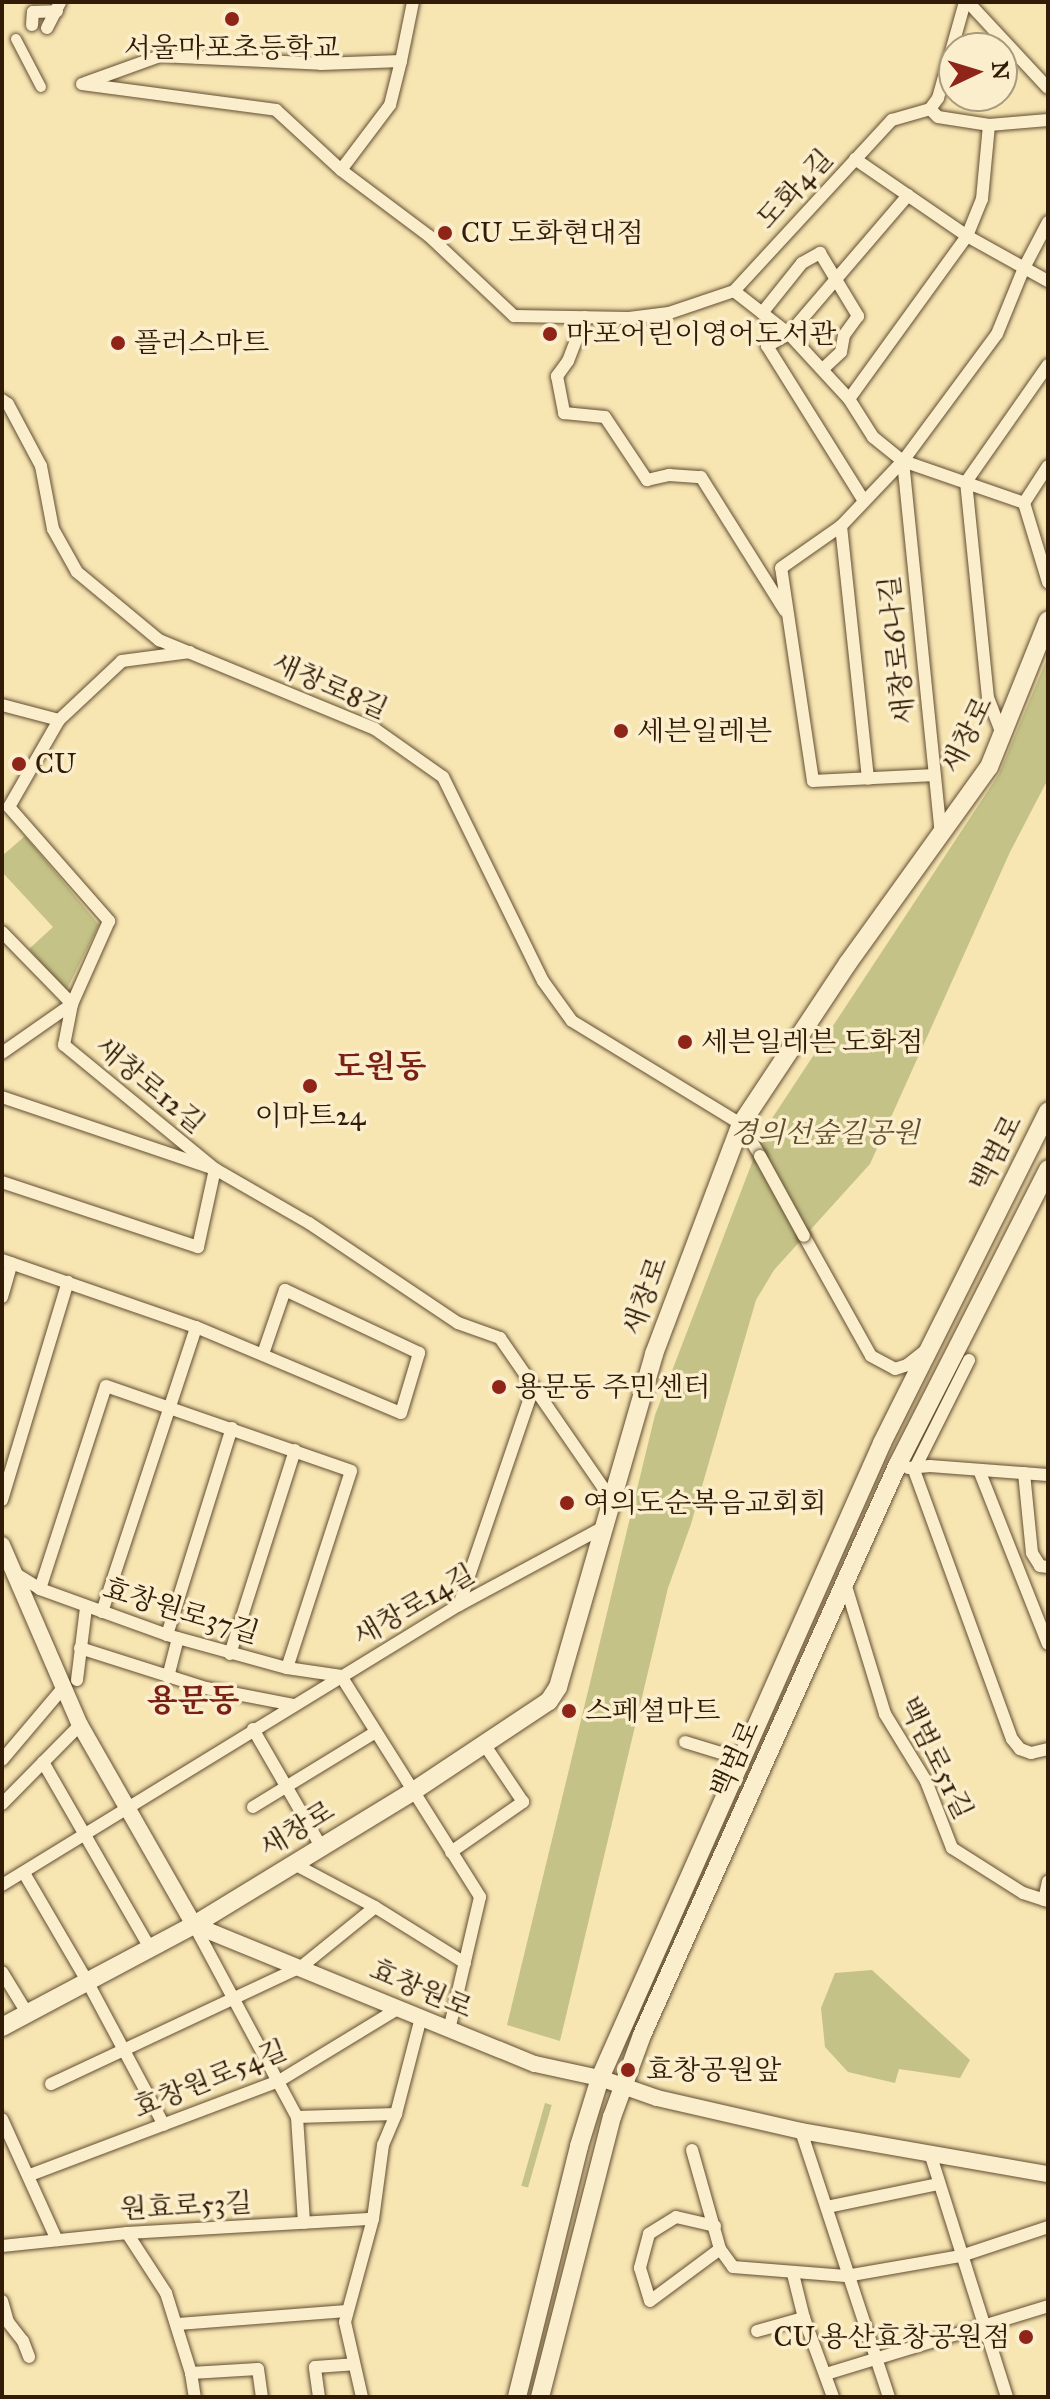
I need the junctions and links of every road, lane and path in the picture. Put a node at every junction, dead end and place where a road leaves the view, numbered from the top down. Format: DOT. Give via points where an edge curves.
graph roads {
  1 [pos="413,2"];
  2 [pos="967,2"];
  3 [pos="58,6"];
  4 [pos="32,25"];
  5 [pos="47,28"];
  6 [pos="16,39"];
  7 [pos="401,61"];
  8 [pos="41,87"];
  9 [pos="1048,88"];
  10 [pos="930,109"];
  11 [pos="1048,120"];
  12 [pos="989,125"];
  13 [pos="855,159"];
  14 [pos="341,170"];
  15 [pos="908,195"];
  16 [pos="1048,222"];
  17 [pos="967,236"];
  18 [pos="1024,268"];
  19 [pos="837,279"];
  20 [pos="1048,281"];
  21 [pos="734,291"];
  22 [pos="762,313"];
  23 [pos="585,317"];
  24 [pos="789,334"];
  25 [pos="1048,365"];
  26 [pos="823,369"];
  27 [pos="849,399"];
  28 [pos="2,400"];
  29 [pos="903,461"];
  30 [pos="1048,466"];
  31 [pos="966,482"];
  32 [pos="864,501"];
  33 [pos="1024,503"];
  34 [pos="841,526"];
  35 [pos="1048,582"];
  36 [pos="788,618"];
  37 [pos="1048,620"];
  38 [pos="190,652"];
  39 [pos="2,705"];
  40 [pos="59,720"];
  41 [pos="1002,734"];
  42 [pos="934,775"];
  43 [pos="868,779"];
  44 [pos="7,803"];
  45 [pos="941,834"];
  46 [pos="2,932"];
  47 [pos="72,1004"];
  48 [pos="2,1053"];
  49 [pos="2,1097"];
  50 [pos="1048,1111"];
  51 [pos="741,1124"];
  52 [pos="215,1169"];
  53 [pos="1048,1169"];
  54 [pos="2,1182"];
  55 [pos="7,1261"];
  56 [pos="68,1282"];
  57 [pos="2,1297"];
  58 [pos="196,1327"];
  59 [pos="929,1348"];
  60 [pos="263,1354"];
  61 [pos="969,1360"];
  62 [pos="895,1369"];
  63 [pos="533,1389"];
  64 [pos="170,1408"];
  65 [pos="897,1411"];
  66 [pos="232,1428"];
  67 [pos="882,1443"];
  68 [pos="295,1450"];
  69 [pos="906,1467"];
  70 [pos="979,1470"];
  71 [pos="1024,1473"];
  72 [pos="1048,1475"];
  73 [pos="611,1499"];
  74 [pos="2,1500"];
  75 [pos="602,1528"];
  76 [pos="2,1545"];
  77 [pos="1048,1567"];
  78 [pos="13,1572"];
  79 [pos="845,1583"];
  80 [pos="40,1589"];
  81 [pos="459,1605"];
  82 [pos="86,1608"];
  83 [pos="102,1612"];
  84 [pos="172,1636"];
  85 [pos="1048,1644"];
  86 [pos="80,1648"];
  87 [pos="230,1654"];
  88 [pos="287,1668"];
  89 [pos="341,1676"];
  90 [pos="168,1677"];
  91 [pos="70,1684"];
  92 [pos="294,1705"];
  93 [pos="80,1725"];
  94 [pos="253,1729"];
  95 [pos="376,1732"];
  96 [pos="685,1742"];
  97 [pos="484,1744"];
  98 [pos="1048,1749"];
  99 [pos="741,1759"];
  100 [pos="2,1760"];
  101 [pos="43,1762"];
  102 [pos="287,1786"];
  103 [pos="412,1792"];
  104 [pos="2,1804"];
  105 [pos="125,1807"];
  106 [pos="253,1807"];
  107 [pos="85,1834"];
  108 [pos="322,1848"];
  109 [pos="451,1852"];
  110 [pos="294,1864"];
  111 [pos="24,1873"];
  112 [pos="1048,1881"];
  113 [pos="2,1885"];
  114 [pos="1046,1901"];
  115 [pos="375,1907"];
  116 [pos="194,1925"];
  117 [pos="150,1948"];
  118 [pos="465,1963"];
  119 [pos="301,1967"];
  120 [pos="2,1972"];
  121 [pos="647,1974"];
  122 [pos="87,1981"];
  123 [pos="666,1982"];
  124 [pos="235,2000"];
  125 [pos="399,2008"];
  126 [pos="27,2013"];
  127 [pos="421,2017"];
  128 [pos="2,2027"];
  129 [pos="449,2030"];
  130 [pos="124,2049"];
  131 [pos="600,2078"];
  132 [pos="279,2081"];
  133 [pos="51,2084"];
  134 [pos="622,2086"];
  135 [pos="396,2114"];
  136 [pos="297,2117"];
  137 [pos="2,2119"];
  138 [pos="164,2125"];
  139 [pos="801,2131"];
  140 [pos="692,2150"];
  141 [pos="930,2153"];
  142 [pos="1048,2174"];
  143 [pos="30,2175"];
  144 [pos="938,2184"];
  145 [pos="567,2200"];
  146 [pos="589,2205"];
  147 [pos="827,2207"];
  148 [pos="373,2219"];
  149 [pos="304,2223"];
  150 [pos="715,2226"];
  151 [pos="1048,2227"];
  152 [pos="127,2233"];
  153 [pos="57,2240"];
  154 [pos="2,2246"];
  155 [pos="720,2249"];
  156 [pos="961,2256"];
  157 [pos="793,2274"];
  158 [pos="846,2276"];
  159 [pos="2,2301"];
  160 [pos="1048,2306"];
  161 [pos="347,2311"];
  162 [pos="804,2318"];
  163 [pos="178,2324"];
  164 [pos="984,2325"];
  165 [pos="757,2331"];
  166 [pos="29,2357"];
  167 [pos="876,2359"];
  168 [pos="354,2364"];
  169 [pos="191,2373"];
  170 [pos="826,2374"];
  171 [pos="195,2397"];
  172 [pos="262,2397"];
  173 [pos="319,2397"];
  174 [pos="362,2397"];
  175 [pos="517,2397"];
  176 [pos="540,2397"];
  177 [pos="833,2397"];
  178 [pos="889,2397"];
  179 [pos="1007,2397"];
  1 -- 7 [label="street"];
  2 -- 9 [label="street"];
  2 -- 10 [label="street"];
  3 -- 4 [label="street" via="33,12"];
  3 -- 5 [label="street"];
  6 -- 8 [label="street"];
  7 -- 14 [label="street" via="390,105"];
  7 -- 14 [label="street, 도화4길" via="321,64 160,56 82,84 276,110"];
  10 -- 12 [label="street" via="938,117"];
  10 -- 13 [label="street, 도화4길" via="892,120"];
  11 -- 12 [label="street"];
  12 -- 17 [label="street" via="982,199"];
  13 -- 15 [label="street"];
  13 -- 21 [label="street, 도화4길"];
  14 -- 23 [label="street, 도화4길" via="429,236 514,316"];
  15 -- 17 [label="street"];
  15 -- 19 [label="street"];
  16 -- 18 [label="street"];
  17 -- 18 [label="street"];
  17 -- 27 [label="street"];
  18 -- 20 [label="street"];
  18 -- 29 [label="street" via="997,334"];
  19 -- 22 [label="street" via="820,253 802,263"];
  19 -- 24 [label="street"];
  19 -- 26 [label="street" via="858,316 844,335 841,352"];
  21 -- 22 [label="street"];
  21 -- 23 [label="street, 도화4길" via="669,313"];
  22 -- 24 [label="street"];
  23 -- 36 [label="street" via="557,376 564,413 605,417 647,480 701,477"];
  24 -- 26 [label="street"];
  24 -- 32 [label="street" via="767,346"];
  25 -- 31 [label="street"];
  26 -- 27 [label="street"];
  27 -- 29 [label="street" via="873,437"];
  28 -- 38 [label="street, 새창로8길" via="41,466 53,529 77,572 159,640"];
  29 -- 31 [label="street"];
  29 -- 32 [label="street"];
  29 -- 42 [label="street, 새창로6나길"];
  30 -- 33 [label="street"];
  31 -- 33 [label="street"];
  31 -- 41 [label="street" via="988,698"];
  32 -- 34 [label="street"];
  33 -- 35 [label="street"];
  34 -- 36 [label="street" via="781,568"];
  34 -- 43 [label="street"];
  36 -- 43 [label="street" via="813,781"];
  37 -- 41 [label="main road, 새창로"];
  38 -- 40 [label="street, 새창로12길" via="122,661"];
  38 -- 51 [label="street, 새창로8길" via="375,729 443,777 543,981 572,1021"];
  39 -- 40 [label="street"];
  40 -- 44 [label="street, 새창로12길"];
  41 -- 45 [label="main road, 새창로" via="989,767"];
  42 -- 43 [label="street"];
  42 -- 45 [label="street, 새창로6나길"];
  44 -- 47 [label="street, 새창로12길" via="109,921"];
  45 -- 51 [label="main road, 새창로"];
  46 -- 47 [label="street"];
  47 -- 48 [label="street"];
  47 -- 52 [label="street, 새창로12길" via="64,1045"];
  49 -- 52 [label="street"];
  50 -- 59 [label="main road, 백범로"];
  51 -- 62 [label="street, bridge" via="871,1356"];
  51 -- 73 [label="main road, 새창로" via="658,1341"];
  52 -- 54 [label="street" via="198,1247"];
  52 -- 63 [label="street, 새창로12길" via="309,1223 458,1323 500,1338"];
  53 -- 69 [label="main road, 백범로"];
  55 -- 56 [label="street"];
  55 -- 57 [label="street"];
  56 -- 58 [label="street"];
  56 -- 74 [label="street"];
  58 -- 60 [label="street"];
  58 -- 64 [label="street"];
  59 -- 62 [label="street"];
  59 -- 65 [label="main road, 백범로"];
  60 -- 60 [label="street" via="401,1413 419,1353 285,1290"];
  61 -- 69 [label="street"];
  62 -- 65 [label="street, 백범로"];
  63 -- 73 [label="street, 새창로12길"];
  63 -- 81 [label="street"];
  64 -- 66 [label="street"];
  64 -- 80 [label="street" via="106,1386"];
  64 -- 83 [label="street"];
  65 -- 67 [label="main road, 백범로"];
  66 -- 68 [label="street"];
  66 -- 84 [label="street"];
  67 -- 69 [label="main road" via="884,1454"];
  67 -- 99 [label="main road, 백범로"];
  68 -- 87 [label="street"];
  68 -- 88 [label="street" via="351,1471"];
  69 -- 70 [label="street"];
  69 -- 79 [label="main road, 백범로"];
  69 -- 98 [label="street" via="1012,1739 1031,1753"];
  70 -- 71 [label="street"];
  70 -- 85 [label="street"];
  71 -- 72 [label="street"];
  71 -- 77 [label="street" via="1032,1553 1040,1566"];
  73 -- 75 [label="main road, 새창로"];
  75 -- 81 [label="street, 새창로14길"];
  75 -- 97 [label="main road, 새창로" via="558,1687 549,1701"];
  76 -- 78 [label="street"];
  78 -- 80 [label="street, 효창원로37길"];
  78 -- 91 [label="street"];
  79 -- 114 [label="street, 백범로51길" via="885,1714 926,1781 952,1848 1023,1893"];
  79 -- 123 [label="main road, 백범로"];
  80 -- 82 [label="street, 효창원로37길"];
  81 -- 89 [label="street, 새창로14길"];
  82 -- 83 [label="street, 효창원로37길"];
  82 -- 86 [label="street"];
  83 -- 84 [label="street, 효창원로37길"];
  84 -- 87 [label="street, 효창원로37길"];
  84 -- 90 [label="street"];
  86 -- 90 [label="street"];
  86 -- 91 [label="street"];
  87 -- 88 [label="street, 효창원로37길"];
  88 -- 89 [label="street, 효창원로37길"];
  89 -- 92 [label="street, 새창로14길"];
  89 -- 95 [label="street"];
  90 -- 92 [label="street"];
  91 -- 93 [label="street"];
  91 -- 100 [label="street"];
  92 -- 94 [label="street, 새창로14길"];
  93 -- 101 [label="street"];
  93 -- 105 [label="street"];
  94 -- 102 [label="street"];
  94 -- 105 [label="street, 새창로14길"];
  95 -- 102 [label="street"];
  95 -- 103 [label="street"];
  96 -- 99 [label="street, 백범로"];
  97 -- 103 [label="main road, 새창로"];
  97 -- 109 [label="street" via="523,1802"];
  99 -- 121 [label="main road, 백범로"];
  101 -- 104 [label="street"];
  101 -- 107 [label="street"];
  102 -- 106 [label="street"];
  102 -- 108 [label="street"];
  103 -- 108 [label="main road, 새창로"];
  103 -- 109 [label="street"];
  105 -- 107 [label="street, 새창로14길"];
  105 -- 116 [label="street"];
  107 -- 111 [label="street, 새창로14길"];
  107 -- 117 [label="street"];
  108 -- 110 [label="main road, 새창로"];
  109 -- 118 [label="street" via="480,1897"];
  110 -- 115 [label="street"];
  110 -- 116 [label="main road, 새창로"];
  111 -- 113 [label="street, 새창로14길"];
  111 -- 122 [label="street"];
  112 -- 114 [label="street"];
  115 -- 118 [label="street"];
  115 -- 119 [label="street"];
  116 -- 117 [label="main road, 새창로"];
  116 -- 119 [label="street, 효창원로"];
  116 -- 124 [label="street"];
  117 -- 122 [label="main road, 새창로"];
  118 -- 129 [label="street"];
  119 -- 124 [label="street"];
  119 -- 125 [label="street, 효창원로"];
  120 -- 126 [label="street"];
  121 -- 123 [label="main road" via="655,1989"];
  121 -- 131 [label="main road, 백범로"];
  122 -- 126 [label="main road, 새창로"];
  122 -- 130 [label="street"];
  123 -- 134 [label="main road, 백범로"];
  124 -- 130 [label="street"];
  124 -- 132 [label="street"];
  125 -- 127 [label="street, 효창원로"];
  125 -- 132 [label="street, 효창원로54길"];
  126 -- 128 [label="main road, 새창로"];
  127 -- 129 [label="street, 효창원로"];
  127 -- 135 [label="street"];
  129 -- 131 [label="street, 효창원로" via="535,2064"];
  130 -- 133 [label="street"];
  130 -- 138 [label="street"];
  131 -- 134 [label="street, 효창원로"];
  131 -- 145 [label="main road, 백범로"];
  132 -- 136 [label="street"];
  132 -- 138 [label="street, 효창원로54길"];
  134 -- 139 [label="street, 효창원로"];
  134 -- 146 [label="main road, 백범로"];
  135 -- 136 [label="street"];
  135 -- 148 [label="street" via="383,2145"];
  136 -- 149 [label="street"];
  137 -- 143 [label="street"];
  138 -- 143 [label="street, 효창원로54길"];
  139 -- 141 [label="street, 효창원로"];
  139 -- 147 [label="street"];
  140 -- 150 [label="street"];
  141 -- 142 [label="street, 효창원로"];
  141 -- 144 [label="street"];
  143 -- 153 [label="street"];
  144 -- 147 [label="street"];
  144 -- 156 [label="street"];
  145 -- 146 [label="main road" via="576,2192 586,2194"];
  145 -- 175 [label="main road, 백범로"];
  146 -- 176 [label="main road, 백범로"];
  147 -- 158 [label="street"];
  148 -- 149 [label="street, 원효로53길"];
  148 -- 161 [label="street"];
  149 -- 152 [label="street, 원효로53길"];
  150 -- 155 [label="street"];
  150 -- 155 [label="street" via="676,2217 649,2234 640,2268 650,2301"];
  151 -- 156 [label="street"];
  152 -- 153 [label="street, 원효로53길"];
  152 -- 163 [label="street" via="166,2293"];
  153 -- 154 [label="street, 원효로53길"];
  155 -- 157 [label="street" via="733,2267"];
  156 -- 158 [label="street"];
  156 -- 164 [label="street"];
  157 -- 158 [label="street"];
  157 -- 162 [label="street"];
  158 -- 167 [label="street"];
  159 -- 166 [label="street"];
  160 -- 164 [label="street"];
  161 -- 163 [label="street"];
  161 -- 168 [label="street"];
  162 -- 165 [label="street"];
  162 -- 170 [label="street"];
  163 -- 169 [label="street"];
  164 -- 167 [label="street"];
  164 -- 179 [label="street"];
  167 -- 170 [label="street"];
  167 -- 178 [label="street"];
  168 -- 173 [label="street" via="315,2367"];
  168 -- 174 [label="street"];
  169 -- 171 [label="street"];
  169 -- 172 [label="street" via="258,2369"];
  170 -- 177 [label="street"];
}
